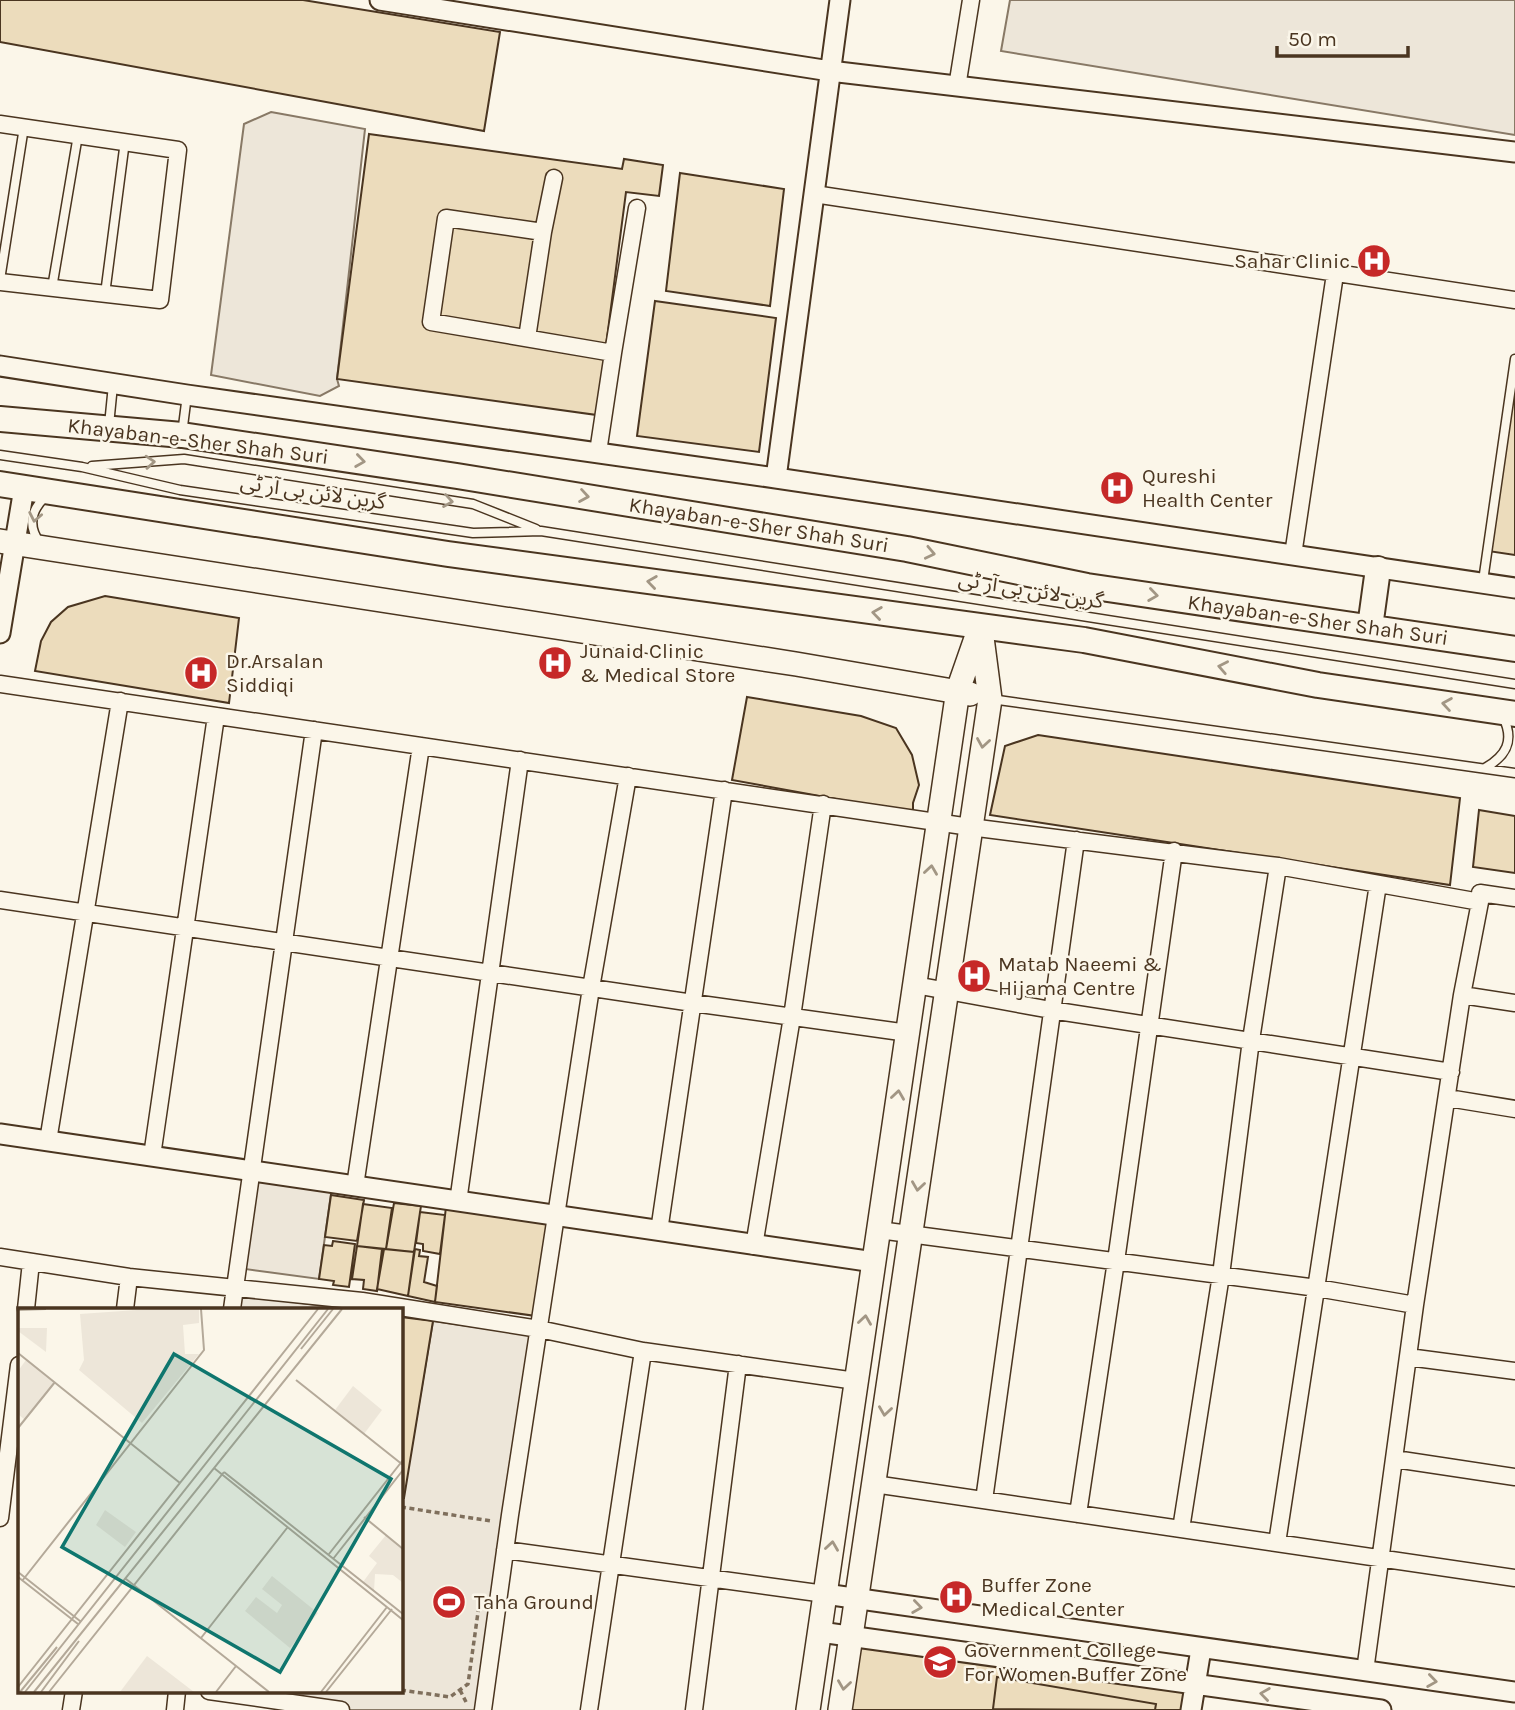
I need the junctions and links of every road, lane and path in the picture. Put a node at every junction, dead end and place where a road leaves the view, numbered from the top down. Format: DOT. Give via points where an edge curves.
graph roads {
  1 [pos="380,0"];
  2 [pos="840,0"];
  3 [pos="971,0"];
  4 [pos="830,71"];
  5 [pos="957,87"];
  6 [pos="0,124"];
  7 [pos="24,127"];
  8 [pos="78,135"];
  9 [pos="125,141"];
  10 [pos="1515,152"];
  11 [pos="554,178"];
  12 [pos="814,194"];
  13 [pos="637,208"];
  14 [pos="543,232"];
  15 [pos="1335,274"];
  16 [pos="0,281"];
  17 [pos="52,288"];
  18 [pos="105,294"];
  19 [pos="1515,300"];
  20 [pos="527,338"];
  21 [pos="613,353"];
  22 [pos="1515,359"];
  23 [pos="0,366"];
  24 [pos="113,384"];
  25 [pos="187,395"];
  26 [pos="0,419"];
  27 [pos="108,428"];
  28 [pos="182,435"];
  29 [pos="598,452"];
  30 [pos="0,455"];
  31 [pos="82,467"];
  32 [pos="776,478"];
  33 [pos="12,486"];
  34 [pos="55,493"];
  35 [pos="541,531"];
  36 [pos="7,542"];
  37 [pos="44,548"];
  38 [pos="1293,555"];
  39 [pos="1378,569"];
  40 [pos="1482,584"];
  41 [pos="1515,589"];
  42 [pos="980,627"];
  43 [pos="1370,627"];
  44 [pos="0,633"];
  45 [pos="1515,649"];
  46 [pos="0,684"];
  47 [pos="1515,684"];
  48 [pos="958,691"];
  49 [pos="990,699"];
  50 [pos="120,701"];
  51 [pos="1503,712"];
  52 [pos="216,716"];
  53 [pos="314,730"];
  54 [pos="421,746"];
  55 [pos="520,760"];
  56 [pos="1485,768"];
  57 [pos="1515,773"];
  58 [pos="628,776"];
  59 [pos="724,790"];
  60 [pos="823,804"];
  61 [pos="938,822"];
  62 [pos="970,827"];
  63 [pos="1076,840"];
  64 [pos="1174,851"];
  65 [pos="1278,866"];
  66 [pos="1378,884"];
  67 [pos="1515,898"];
  68 [pos="0,900"];
  69 [pos="1480,902"];
  70 [pos="86,913"];
  71 [pos="185,927"];
  72 [pos="284,942"];
  73 [pos="389,957"];
  74 [pos="492,972"];
  75 [pos="915,985"];
  76 [pos="592,988"];
  77 [pos="946,990"];
  78 [pos="1462,995"];
  79 [pos="693,1003"];
  80 [pos="1515,1003"];
  81 [pos="1051,1010"];
  82 [pos="792,1017"];
  83 [pos="1150,1024"];
  84 [pos="908,1033"];
  85 [pos="1251,1040"];
  86 [pos="1353,1056"];
  87 [pos="1451,1072"];
  88 [pos="1448,1098"];
  89 [pos="1515,1109"];
  90 [pos="0,1134"];
  91 [pos="48,1141"];
  92 [pos="152,1156"];
  93 [pos="251,1171"];
  94 [pos="355,1186"];
  95 [pos="458,1202"];
  96 [pos="558,1216"];
  97 [pos="879,1230"];
  98 [pos="659,1231"];
  99 [pos="910,1235"];
  100 [pos="754,1246"];
  101 [pos="1021,1247"];
  102 [pos="0,1257"];
  103 [pos="1116,1261"];
  104 [pos="31,1262"];
  105 [pos="874,1262"];
  106 [pos="1221,1275"];
  107 [pos="129,1277"];
  108 [pos="236,1287"];
  109 [pos="1317,1288"];
  110 [pos="1415,1305"];
  111 [pos="26,1308"];
  112 [pos="125,1308"];
  113 [pos="232,1308"];
  114 [pos="539,1329"];
  115 [pos="643,1351"];
  116 [pos="1408,1357"];
  117 [pos="738,1364"];
  118 [pos="1515,1371"];
  119 [pos="18,1376"];
  120 [pos="856,1381"];
  121 [pos="1395,1459"];
  122 [pos="9,1475"];
  123 [pos="1515,1477"];
  124 [pos="874,1484"];
  125 [pos="984,1500"];
  126 [pos="402,1507"];
  127 [pos="1078,1514"];
  128 [pos="0,1518"];
  129 [pos="1181,1529"];
  130 [pos="489,1533"];
  131 [pos="1277,1543"];
  132 [pos="505,1550"];
  133 [pos="1381,1558"];
  134 [pos="612,1564"];
  135 [pos="710,1578"];
  136 [pos="1515,1578"];
  137 [pos="481,1588"];
  138 [pos="825,1594"];
  139 [pos="867,1600"];
  140 [pos="820,1632"];
  141 [pos="862,1638"];
  142 [pos="1201,1649"];
  143 [pos="1365,1671"];
  144 [pos="1195,1684"];
  145 [pos="402,1690"];
  146 [pos="460,1690"];
  147 [pos="74,1692"];
  148 [pos="177,1692"];
  149 [pos="214,1692"];
  150 [pos="1515,1692"];
  151 [pos="1296,1704"];
  152 [pos="277,1705"];
  153 [pos="71,1710"];
  154 [pos="175,1710"];
  155 [pos="341,1710"];
  156 [pos="470,1710"];
  157 [pos="483,1710"];
  158 [pos="589,1710"];
  159 [pos="694,1710"];
  160 [pos="808,1710"];
  161 [pos="840,1710"];
  162 [pos="1191,1710"];
  163 [pos="1381,1710"];
  1 -- 4 [label="street"];
  2 -- 4 [label="street"];
  3 -- 5 [label="street"];
  4 -- 5 [label="street"];
  4 -- 12 [label="street"];
  5 -- 10 [label="street"];
  6 -- 7 [label="street"];
  7 -- 8 [label="street"];
  7 -- 16 [label="lane"];
  8 -- 9 [label="street"];
  8 -- 17 [label="lane"];
  9 -- 18 [label="lane"];
  9 -- 18 [label="street" via="178,150 160,300"];
  11 -- 14 [label="street"];
  12 -- 15 [label="street"];
  12 -- 32 [label="street"];
  13 -- 21 [label="street"];
  14 -- 20 [label="street"];
  14 -- 20 [label="street" via="446,218 431,322"];
  15 -- 19 [label="street"];
  15 -- 38 [label="street"];
  16 -- 17 [label="street"];
  17 -- 18 [label="street"];
  20 -- 21 [label="street"];
  21 -- 29 [label="street"];
  22 -- 40 [label="lane"];
  23 -- 24 [label="street"];
  24 -- 25 [label="street"];
  24 -- 27 [label="lane"];
  25 -- 28 [label="lane"];
  25 -- 29 [label="street"];
  26 -- 27 [label="main road, Khayaban-e-Sher Shah Suri"];
  27 -- 28 [label="main road, Khayaban-e-Sher Shah Suri"];
  28 -- 43 [label="main road, Khayaban-e-Sher Shah Suri, one-way" via="907,549 1087,586"];
  29 -- 32 [label="street"];
  30 -- 31 [label="lane, گرین لائن بی آر ٹی"];
  31 -- 35 [label="lane, گرین لائن بی آر ٹی" via="180,490 472,533"];
  31 -- 35 [label="lane, گرین لائن بی آر ٹی, one-way" via="184,459 473,505"];
  32 -- 38 [label="street"];
  33 -- 34 [label="main road"];
  33 -- 36 [label="street"];
  34 -- 37 [label="lane, one-way" via="38,503 31,522"];
  42 -- 34 [label="main road, one-way" via="448,554"];
  35 -- 47 [label="lane, گرین لائن بی آر ٹی"];
  36 -- 37 [label="main road"];
  36 -- 44 [label="street"];
  37 -- 48 [label="main road"];
  38 -- 39 [label="street"];
  39 -- 40 [label="street"];
  39 -- 43 [label="main road"];
  40 -- 41 [label="street"];
  42 -- 48 [label="main road"];
  42 -- 49 [label="main road"];
  51 -- 42 [label="main road, one-way" via="1318,685 1084,640"];
  43 -- 45 [label="main road, Khayaban-e-Sher Shah Suri"];
  46 -- 50 [label="street"];
  48 -- 49 [label="main road"];
  48 -- 61 [label="main road"];
  49 -- 56 [label="lane"];
  49 -- 62 [label="main road, one-way"];
  50 -- 52 [label="street"];
  50 -- 70 [label="street"];
  51 -- 56 [label="lane" via="1512,736 1507,753"];
  52 -- 53 [label="street"];
  52 -- 71 [label="street"];
  53 -- 54 [label="street"];
  53 -- 72 [label="street"];
  54 -- 55 [label="street"];
  54 -- 73 [label="street"];
  55 -- 58 [label="street"];
  55 -- 74 [label="street"];
  56 -- 57 [label="lane"];
  58 -- 59 [label="street"];
  58 -- 76 [label="street"];
  59 -- 60 [label="street"];
  59 -- 79 [label="street"];
  60 -- 61 [label="street"];
  60 -- 82 [label="street"];
  61 -- 62 [label="street"];
  75 -- 61 [label="main road, one-way"];
  62 -- 63 [label="street"];
  62 -- 77 [label="main road"];
  63 -- 64 [label="street"];
  63 -- 81 [label="street"];
  64 -- 65 [label="street"];
  64 -- 83 [label="street"];
  65 -- 66 [label="street"];
  65 -- 85 [label="street"];
  66 -- 69 [label="street"];
  66 -- 86 [label="street"];
  67 -- 69 [label="street" via="1480,893"];
  68 -- 70 [label="street"];
  69 -- 78 [label="street"];
  70 -- 71 [label="street"];
  70 -- 91 [label="street"];
  71 -- 72 [label="street"];
  71 -- 92 [label="street"];
  72 -- 73 [label="street"];
  72 -- 93 [label="street"];
  73 -- 74 [label="street"];
  73 -- 94 [label="street"];
  74 -- 76 [label="street"];
  74 -- 95 [label="street"];
  75 -- 77 [label="street"];
  75 -- 84 [label="main road"];
  76 -- 79 [label="street"];
  76 -- 96 [label="street"];
  77 -- 81 [label="street"];
  77 -- 99 [label="main road, one-way"];
  78 -- 80 [label="street"];
  78 -- 87 [label="street"];
  79 -- 82 [label="street"];
  79 -- 98 [label="street"];
  81 -- 83 [label="street"];
  81 -- 101 [label="street"];
  82 -- 84 [label="street"];
  82 -- 100 [label="street"];
  83 -- 85 [label="street"];
  83 -- 103 [label="street"];
  97 -- 84 [label="main road, one-way"];
  85 -- 86 [label="street"];
  85 -- 106 [label="street"];
  86 -- 87 [label="street"];
  86 -- 109 [label="street"];
  87 -- 88 [label="street"];
  88 -- 89 [label="street"];
  88 -- 110 [label="street"];
  90 -- 91 [label="street"];
  91 -- 92 [label="street"];
  92 -- 93 [label="street"];
  93 -- 94 [label="street"];
  93 -- 108 [label="street"];
  94 -- 95 [label="street"];
  95 -- 96 [label="street"];
  96 -- 98 [label="street"];
  96 -- 114 [label="street"];
  97 -- 99 [label="street"];
  97 -- 105 [label="main road"];
  98 -- 100 [label="street"];
  99 -- 101 [label="street"];
  99 -- 124 [label="main road, one-way"];
  100 -- 105 [label="street"];
  101 -- 103 [label="street"];
  101 -- 125 [label="street"];
  102 -- 104 [label="street"];
  103 -- 106 [label="street"];
  103 -- 127 [label="street"];
  104 -- 107 [label="street"];
  104 -- 111 [label="street"];
  120 -- 105 [label="main road, one-way"];
  106 -- 109 [label="street"];
  106 -- 129 [label="street"];
  107 -- 108 [label="street"];
  107 -- 112 [label="street"];
  108 -- 113 [label="street"];
  108 -- 114 [label="street"];
  109 -- 110 [label="street"];
  109 -- 131 [label="street"];
  110 -- 116 [label="street"];
  114 -- 115 [label="street"];
  114 -- 132 [label="street"];
  115 -- 117 [label="street"];
  115 -- 134 [label="street"];
  116 -- 118 [label="street"];
  116 -- 121 [label="street"];
  117 -- 120 [label="street"];
  117 -- 135 [label="street"];
  119 -- 122 [label="street"];
  138 -- 120 [label="main road, one-way"];
  121 -- 123 [label="street"];
  121 -- 133 [label="street"];
  122 -- 128 [label="street"];
  124 -- 125 [label="street"];
  124 -- 139 [label="main road"];
  125 -- 127 [label="street"];
  126 -- 130 [label="path" via="491,1519"];
  127 -- 129 [label="street"];
  129 -- 131 [label="street"];
  131 -- 133 [label="street"];
  132 -- 134 [label="street"];
  132 -- 157 [label="street"];
  133 -- 136 [label="street"];
  133 -- 143 [label="street"];
  134 -- 135 [label="street"];
  134 -- 158 [label="street"];
  135 -- 138 [label="street"];
  135 -- 159 [label="street"];
  137 -- 146 [label="path" via="468,1684"];
  138 -- 139 [label="street"];
  138 -- 140 [label="main road"];
  139 -- 141 [label="main road"];
  139 -- 142 [label="street, one-way"];
  140 -- 141 [label="street"];
  140 -- 160 [label="main road"];
  141 -- 144 [label="street"];
  141 -- 161 [label="main road, one-way"];
  142 -- 143 [label="street"];
  142 -- 144 [label="street"];
  143 -- 150 [label="street, one-way"];
  151 -- 144 [label="street, one-way"];
  144 -- 162 [label="street"];
  145 -- 146 [label="path" via="450,1697"];
  146 -- 156 [label="path"];
  147 -- 153 [label="street"];
  148 -- 154 [label="street"];
  149 -- 152 [label="street"];
  151 -- 163 [label="street"];
  152 -- 155 [label="street"];
}
